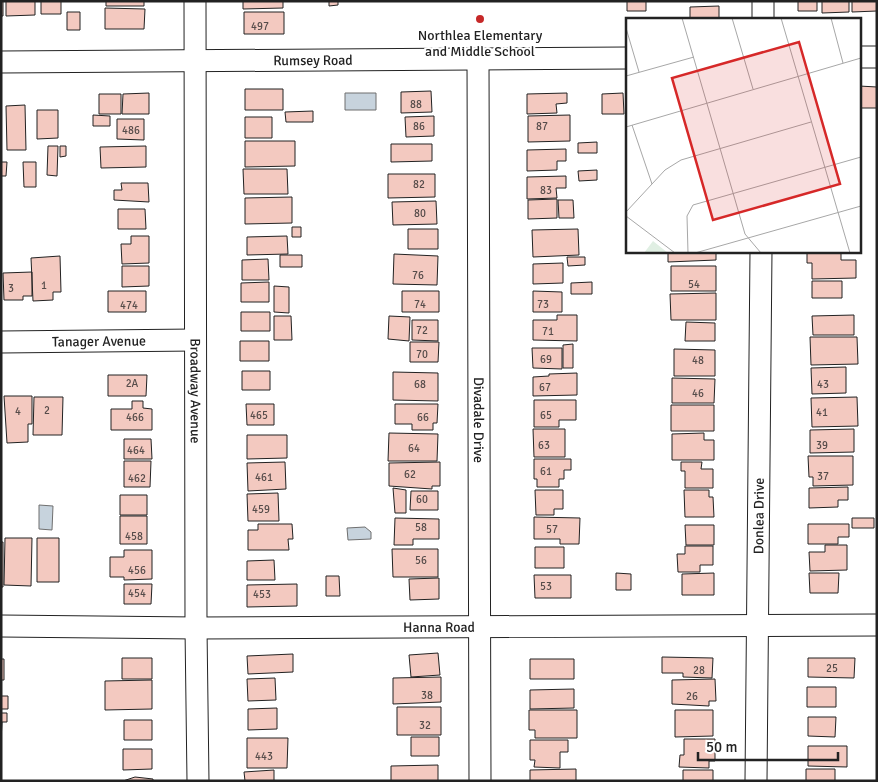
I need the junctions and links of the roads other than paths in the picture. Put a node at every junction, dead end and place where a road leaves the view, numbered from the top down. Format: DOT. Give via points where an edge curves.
graph roads {
  1 [pos="195,1"];
  2 [pos="763,1"];
  3 [pos="763,18"];
  4 [pos="860,57"];
  5 [pos="877,57"];
  6 [pos="626,58"];
  7 [pos="478,60"];
  8 [pos="196,61"];
  9 [pos="1,62"];
  10 [pos="761,252"];
  11 [pos="195,340"];
  12 [pos="1,342"];
  13 [pos="757,625"];
  14 [pos="877,625"];
  15 [pos="1,626"];
  16 [pos="196,628"];
  17 [pos="481,628"];
  18 [pos="198,781"];
  19 [pos="480,781"];
  20 [pos="756,781"];
  1 -- 8 [label="street, Broadway Avenue"];
  2 -- 3 [label="street"];
  4 -- 5 [label="street"];
  6 -- 7 [label="street, Rumsey Road"];
  7 -- 8 [label="street, Rumsey Road"];
  7 -- 17 [label="street, Divadale Drive"];
  8 -- 9 [label="street, Rumsey Road"];
  8 -- 11 [label="street, Broadway Avenue"];
  10 -- 13 [label="street, Donlea Drive"];
  11 -- 12 [label="street, Tanager Avenue"];
  11 -- 16 [label="street, Broadway Avenue"];
  13 -- 14 [label="street, Hanna Road"];
  13 -- 17 [label="street, Hanna Road"];
  13 -- 20 [label="street, Donlea Drive"];
  15 -- 16 [label="street, Hanna Road"];
  16 -- 17 [label="street, Hanna Road"];
  16 -- 18 [label="street, Broadway Avenue"];
  17 -- 19 [label="street, Divadale Drive"];
}
